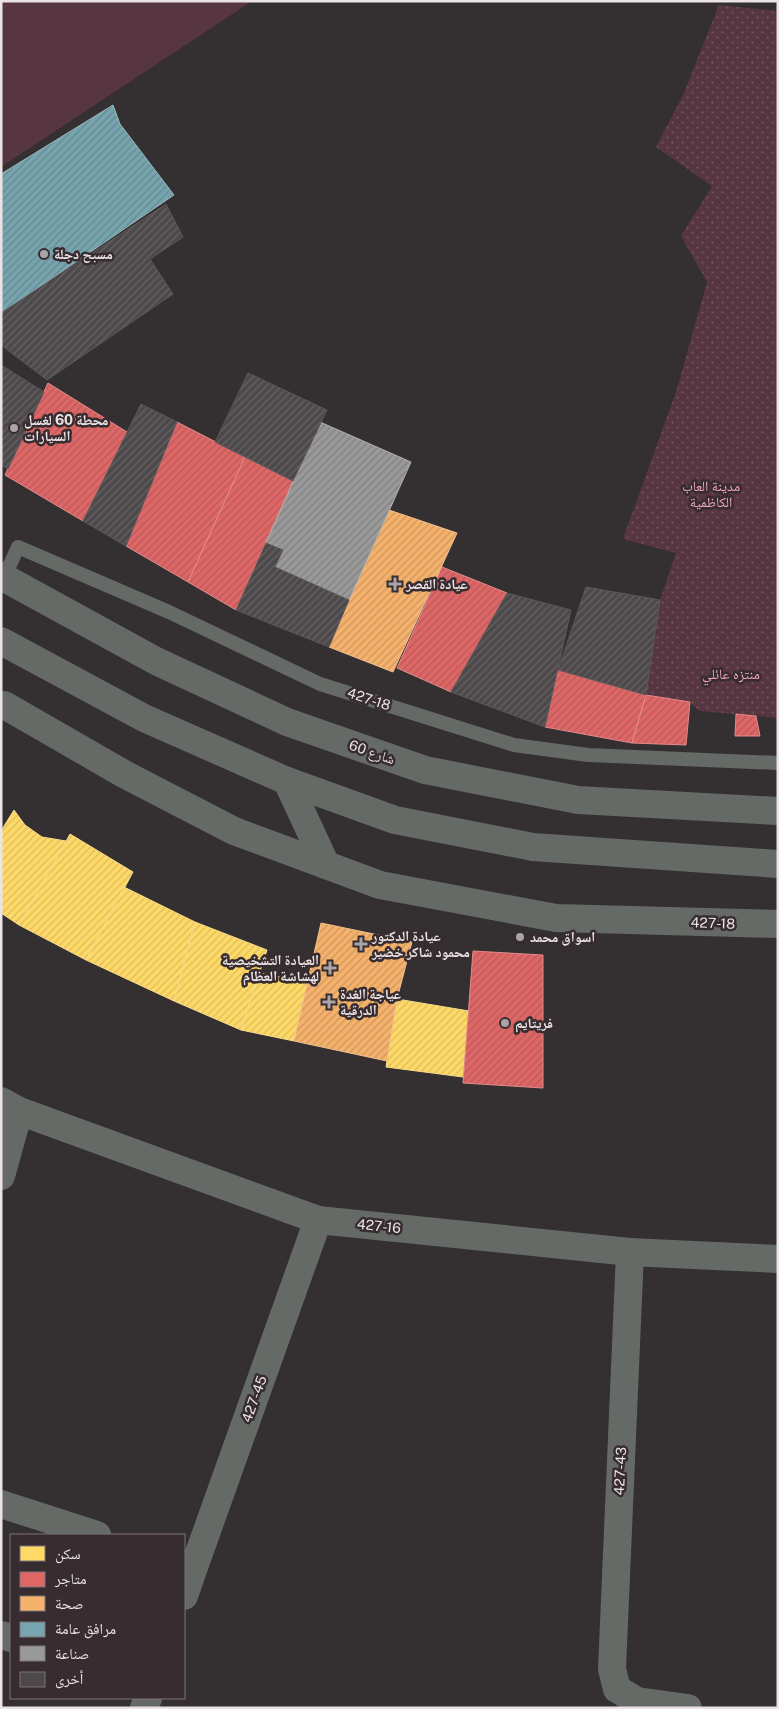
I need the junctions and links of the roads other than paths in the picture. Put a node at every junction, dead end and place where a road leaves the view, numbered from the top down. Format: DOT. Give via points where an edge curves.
graph roads {
  1 [pos="3,577"];
  2 [pos="1,641"];
  3 [pos="4,705"];
  4 [pos="778,763"];
  5 [pos="288,782"];
  6 [pos="778,810"];
  7 [pos="778,864"];
  8 [pos="326,865"];
  9 [pos="778,924"];
  10 [pos="10,1106"];
  11 [pos="1,1176"];
  12 [pos="318,1220"];
  13 [pos="630,1252"];
  14 [pos="778,1259"];
  15 [pos="1,1504"];
  16 [pos="94,1534"];
  17 [pos="189,1566"];
  18 [pos="185,1590"];
  19 [pos="688,1708"];
  1 -- 4 [label="lane, 427-18" via="18,547 169,612 320,684 514,745 588,755"];
  1 -- 6 [label="street, شارع 60" via="156,661 287,722 426,770 578,800"];
  2 -- 5 [label="street" via="144,718"];
  3 -- 8 [label="street, 427-18" via="124,774 234,830"];
  5 -- 7 [label="street" via="395,820 533,847"];
  5 -- 8 [label="street"];
  8 -- 9 [label="street, 427-18" via="380,885 556,918"];
  10 -- 11 [label="street"];
  10 -- 12 [label="street, 427-16"];
  12 -- 13 [label="street, 427-16"];
  12 -- 17 [label="street, 427-45"];
  13 -- 14 [label="street, 427-16"];
  13 -- 19 [label="street, 427-43" via="612,1669 617,1689 636,1701"];
  15 -- 16 [label="street"];
  17 -- 18 [label="street, 427-45"];
}
